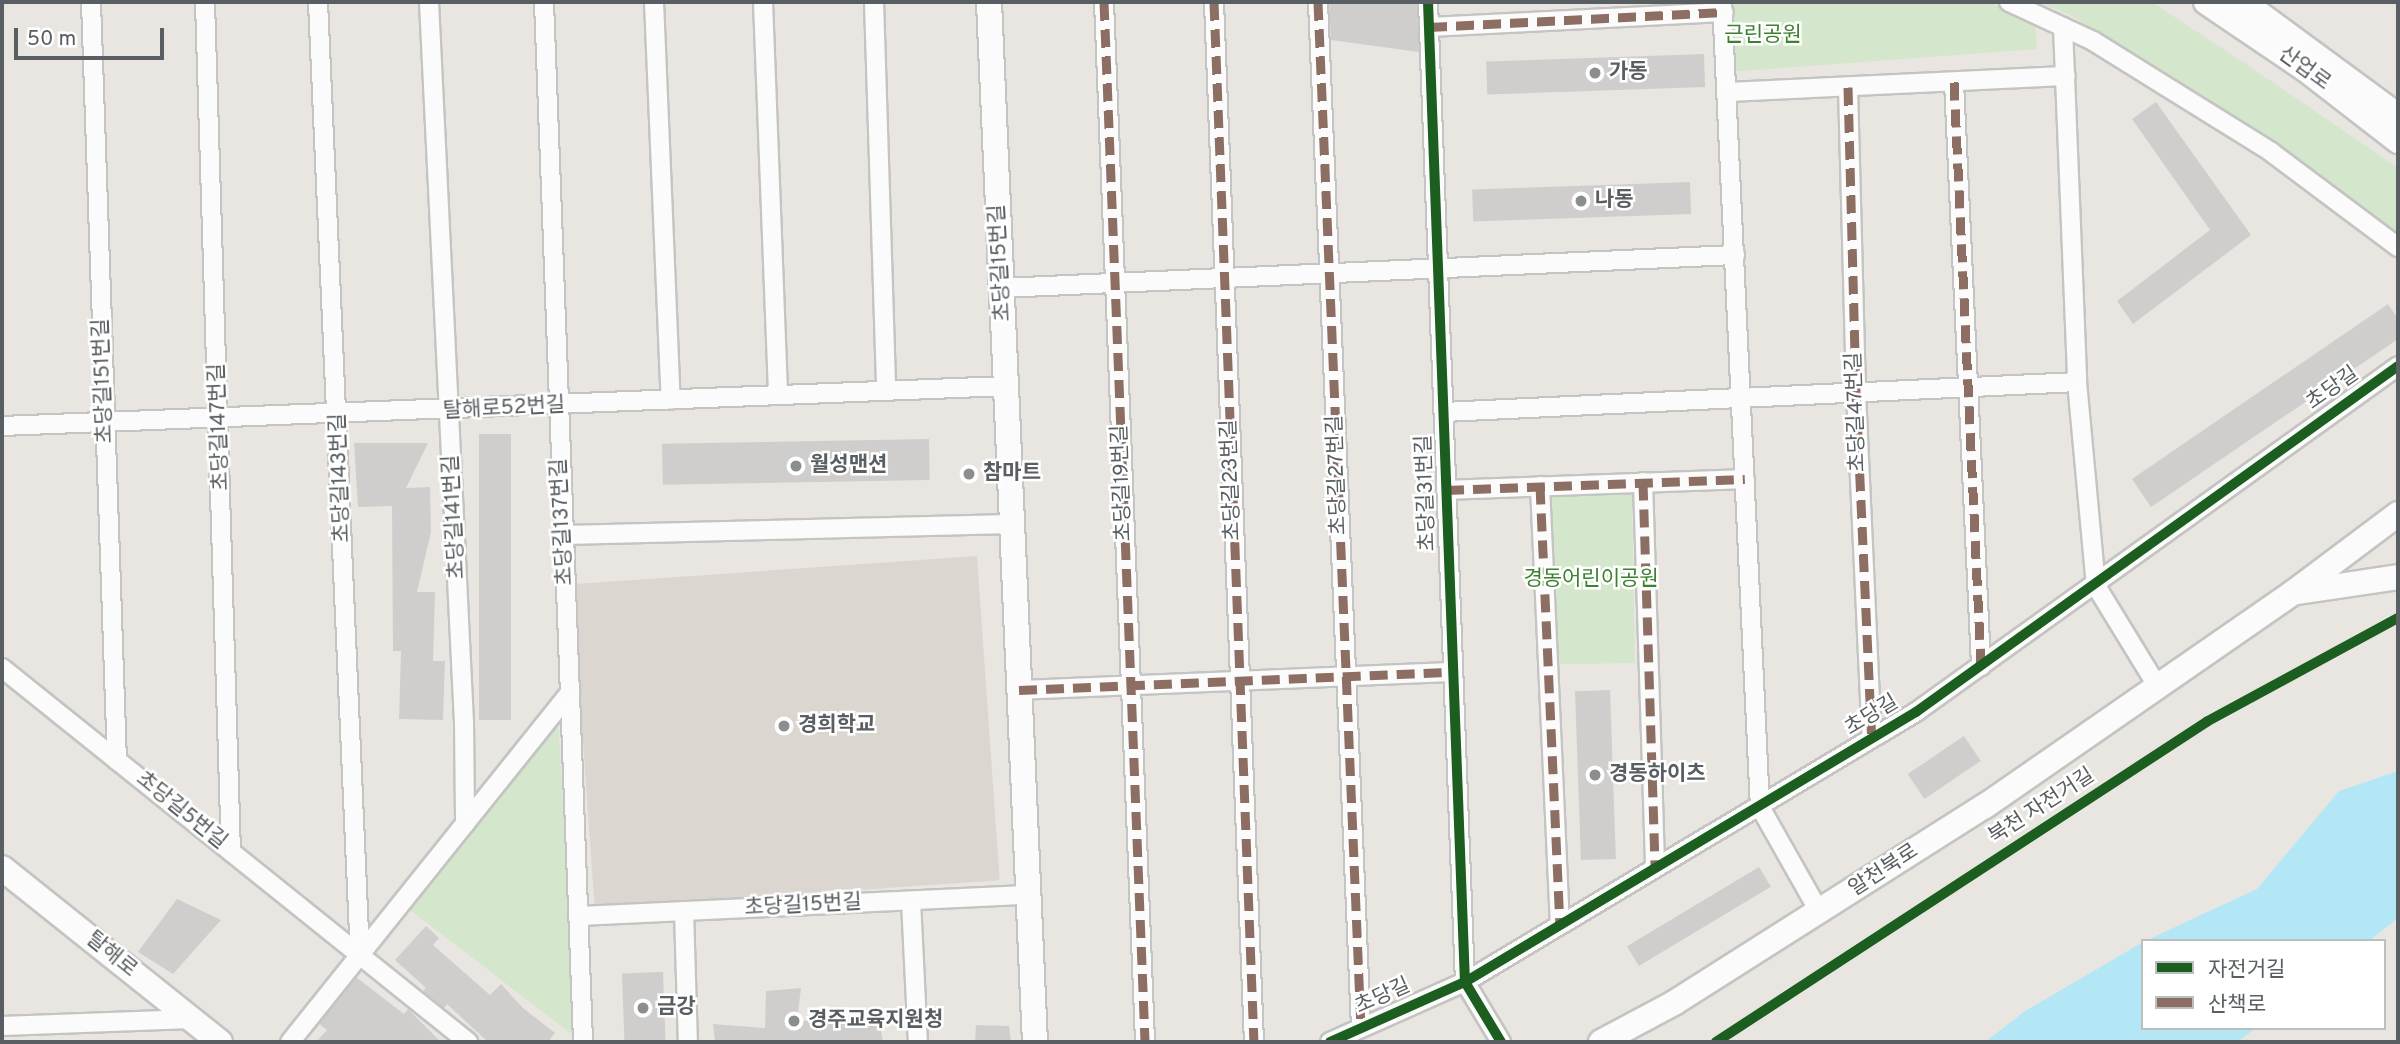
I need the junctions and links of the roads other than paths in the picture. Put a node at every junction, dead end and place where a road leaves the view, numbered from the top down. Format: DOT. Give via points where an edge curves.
graph roads {
  1 [pos="90,2"];
  2 [pos="205,2"];
  3 [pos="318,2"];
  4 [pos="429,2"];
  5 [pos="544,2"];
  6 [pos="654,2"];
  7 [pos="763,2"];
  8 [pos="874,2"];
  9 [pos="989,2"];
  10 [pos="1104,2"];
  11 [pos="1214,2"];
  12 [pos="1318,2"];
  13 [pos="1428,2"];
  14 [pos="2009,2"];
  15 [pos="2206,2"];
  16 [pos="2243,2"];
  17 [pos="1723,7"];
  18 [pos="1429,27"];
  19 [pos="2063,27"];
  20 [pos="2066,76"];
  21 [pos="1954,82"];
  22 [pos="1848,87"];
  23 [pos="1727,92"];
  24 [pos="2388,103"];
  25 [pos="2398,116"];
  26 [pos="2398,141"];
  27 [pos="2398,247"];
  28 [pos="1735,255"];
  29 [pos="1438,268"];
  30 [pos="1330,273"];
  31 [pos="1225,278"];
  32 [pos="1115,283"];
  33 [pos="1002,288"];
  34 [pos="2398,366"];
  35 [pos="2077,382"];
  36 [pos="1006,386"];
  37 [pos="1968,387"];
  38 [pos="886,391"];
  39 [pos="1856,392"];
  40 [pos="778,395"];
  41 [pos="1741,398"];
  42 [pos="671,400"];
  43 [pos="557,406"];
  44 [pos="450,412"];
  45 [pos="1444,412"];
  46 [pos="338,413"];
  47 [pos="220,417"];
  48 [pos="106,422"];
  49 [pos="2,426"];
  50 [pos="1745,479"];
  51 [pos="1643,482"];
  52 [pos="1540,486"];
  53 [pos="1446,490"];
  54 [pos="1012,524"];
  55 [pos="2394,524"];
  56 [pos="564,535"];
  57 [pos="2398,577"];
  58 [pos="2096,586"];
  59 [pos="2294,592"];
  60 [pos="1981,666"];
  61 [pos="2,667"];
  62 [pos="1453,672"];
  63 [pos="1346,677"];
  64 [pos="1240,682"];
  65 [pos="1131,684"];
  66 [pos="2158,687"];
  67 [pos="1019,690"];
  68 [pos="570,692"];
  69 [pos="1872,738"];
  70 [pos="117,761"];
  71 [pos="1760,807"];
  72 [pos="465,824"];
  73 [pos="232,852"];
  74 [pos="1655,866"];
  75 [pos="2,868"];
  76 [pos="1028,895"];
  77 [pos="911,901"];
  78 [pos="684,911"];
  79 [pos="1820,913"];
  80 [pos="578,916"];
  81 [pos="1560,924"];
  82 [pos="360,955"];
  83 [pos="1465,982"];
  84 [pos="191,1019"];
  85 [pos="2,1026"];
  86 [pos="1361,1027"];
  87 [pos="220,1042"];
  88 [pos="290,1042"];
  89 [pos="468,1042"];
  90 [pos="583,1042"];
  91 [pos="688,1042"];
  92 [pos="918,1042"];
  93 [pos="1035,1042"];
  94 [pos="1145,1042"];
  95 [pos="1254,1042"];
  96 [pos="1330,1042"];
  97 [pos="1501,1042"];
  98 [pos="1601,1042"];
  1 -- 48 [label="street, 초당길151번길"];
  2 -- 47 [label="street, 초당길147번길"];
  3 -- 46 [label="street, 초당길143번길"];
  4 -- 44 [label="street, 초당길141번길"];
  5 -- 43 [label="street, 초당길137번길"];
  6 -- 42 [label="street"];
  7 -- 40 [label="street"];
  8 -- 38 [label="street"];
  9 -- 33 [label="street, 초당길15번길"];
  10 -- 32 [label="street, 초당길19번길"];
  11 -- 31 [label="street, 초당길23번길"];
  12 -- 30 [label="street, 초당길27번길"];
  13 -- 18 [label="street, 초당길31번길"];
  14 -- 19 [label="street"];
  15 -- 26 [label="street, 산업로" via="2305,69"];
  16 -- 24 [label="street, 산업로"];
  17 -- 18 [label="street"];
  17 -- 23 [label="street"];
  18 -- 29 [label="street, 초당길31번길"];
  19 -- 20 [label="street"];
  19 -- 27 [label="street" via="2271,152"];
  20 -- 21 [label="street"];
  20 -- 35 [label="street"];
  21 -- 22 [label="street"];
  21 -- 37 [label="street"];
  22 -- 23 [label="street"];
  22 -- 39 [label="street, 초당길47번길"];
  23 -- 28 [label="street"];
  24 -- 25 [label="street, 산업로"];
  28 -- 29 [label="street"];
  28 -- 41 [label="street"];
  29 -- 30 [label="street"];
  29 -- 45 [label="street, 초당길31번길"];
  30 -- 31 [label="street"];
  30 -- 63 [label="street, 초당길27번길"];
  31 -- 32 [label="street"];
  31 -- 64 [label="street, 초당길23번길"];
  32 -- 33 [label="street"];
  32 -- 65 [label="street, 초당길19번길"];
  33 -- 36 [label="street, 초당길15번길"];
  34 -- 58 [label="street, 초당길"];
  35 -- 37 [label="street"];
  35 -- 58 [label="street"];
  36 -- 38 [label="street, 탈해로52번길"];
  36 -- 54 [label="street, 초당길15번길"];
  37 -- 39 [label="street"];
  37 -- 60 [label="street"];
  38 -- 40 [label="street, 탈해로52번길"];
  39 -- 41 [label="street"];
  39 -- 69 [label="street, 초당길47번길"];
  40 -- 42 [label="street, 탈해로52번길"];
  41 -- 45 [label="street"];
  41 -- 50 [label="street"];
  42 -- 43 [label="street, 탈해로52번길"];
  43 -- 44 [label="street, 탈해로52번길"];
  43 -- 56 [label="street, 초당길137번길"];
  44 -- 46 [label="street, 탈해로52번길"];
  44 -- 72 [label="street, 초당길141번길"];
  45 -- 53 [label="street, 초당길31번길"];
  46 -- 47 [label="street, 탈해로52번길"];
  46 -- 82 [label="street, 초당길143번길"];
  47 -- 48 [label="street, 탈해로52번길"];
  47 -- 73 [label="street, 초당길147번길"];
  48 -- 49 [label="street, 탈해로52번길"];
  48 -- 70 [label="street, 초당길151번길"];
  50 -- 51 [label="street"];
  50 -- 71 [label="street"];
  51 -- 52 [label="street"];
  51 -- 74 [label="street"];
  52 -- 53 [label="street"];
  52 -- 81 [label="street"];
  53 -- 62 [label="street, 초당길31번길"];
  54 -- 56 [label="street"];
  54 -- 67 [label="street, 초당길15번길"];
  55 -- 59 [label="street, 알천북로"];
  56 -- 68 [label="street, 초당길137번길"];
  57 -- 59 [label="street"];
  58 -- 60 [label="street, 초당길"];
  58 -- 66 [label="street"];
  59 -- 66 [label="street, 알천북로"];
  60 -- 69 [label="street, 초당길"];
  61 -- 70 [label="street, 초당길5번길"];
  62 -- 63 [label="street"];
  62 -- 83 [label="street, 초당길31번길"];
  63 -- 64 [label="street"];
  63 -- 86 [label="street, 초당길27번길"];
  64 -- 65 [label="street"];
  64 -- 95 [label="street, 초당길23번길"];
  65 -- 67 [label="street"];
  65 -- 94 [label="street, 초당길19번길"];
  66 -- 79 [label="street, 알천북로"];
  67 -- 76 [label="street, 초당길15번길"];
  68 -- 72 [label="street"];
  68 -- 80 [label="street, 초당길137번길"];
  69 -- 71 [label="street, 초당길"];
  70 -- 73 [label="street, 초당길5번길"];
  71 -- 74 [label="street, 초당길"];
  71 -- 79 [label="street"];
  72 -- 82 [label="street"];
  73 -- 82 [label="street, 초당길5번길"];
  74 -- 81 [label="street, 초당길"];
  75 -- 84 [label="street, 탈해로"];
  76 -- 77 [label="street, 초당길15번길"];
  76 -- 93 [label="street, 초당길15번길"];
  77 -- 78 [label="street, 초당길15번길"];
  77 -- 92 [label="street"];
  78 -- 80 [label="street, 초당길15번길"];
  78 -- 91 [label="street"];
  79 -- 98 [label="street, 알천북로"];
  80 -- 90 [label="street, 초당길137번길"];
  81 -- 83 [label="street, 초당길"];
  82 -- 88 [label="street"];
  82 -- 89 [label="street, 초당길5번길"];
  83 -- 86 [label="street, 초당길"];
  83 -- 97 [label="street"];
  84 -- 85 [label="street"];
  84 -- 87 [label="street, 탈해로"];
  86 -- 96 [label="street, 초당길"];
}
